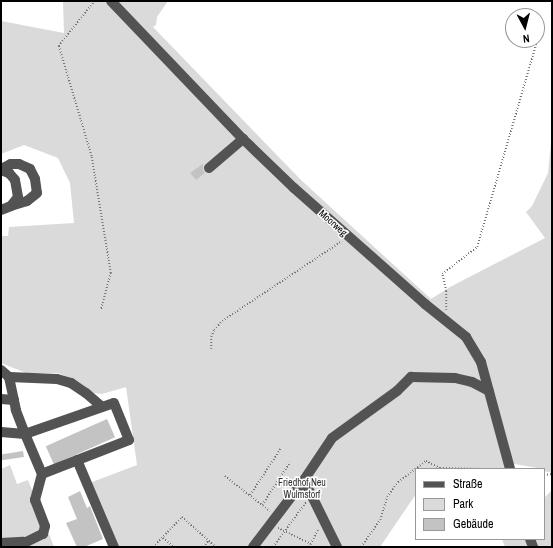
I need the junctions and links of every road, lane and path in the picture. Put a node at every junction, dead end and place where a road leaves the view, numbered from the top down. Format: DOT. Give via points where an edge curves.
graph roads {
  1 [pos="95,1"];
  2 [pos="111,1"];
  3 [pos="535,48"];
  4 [pos="243,139"];
  5 [pos="208,168"];
  6 [pos="1,170"];
  7 [pos="11,206"];
  8 [pos="1,210"];
  9 [pos="349,237"];
  10 [pos="100,310"];
  11 [pos="446,322"];
  12 [pos="211,349"];
  13 [pos="5,374"];
  14 [pos="490,391"];
  15 [pos="1,399"];
  16 [pos="14,400"];
  17 [pos="102,407"];
  18 [pos="1,432"];
  19 [pos="25,434"];
  20 [pos="281,448"];
  21 [pos="77,460"];
  22 [pos="290,462"];
  23 [pos="417,468"];
  24 [pos="440,468"];
  25 [pos="510,468"];
  26 [pos="415,469"];
  27 [pos="42,474"];
  28 [pos="225,476"];
  29 [pos="304,480"];
  30 [pos="311,494"];
  31 [pos="250,495"];
  32 [pos="262,505"];
  33 [pos="276,516"];
  34 [pos="323,518"];
  35 [pos="270,525"];
  36 [pos="284,531"];
  37 [pos="162,537"];
  38 [pos="208,540"];
  39 [pos="1,543"];
  40 [pos="311,544"];
  41 [pos="20,545"];
  42 [pos="273,546"];
  43 [pos="114,547"];
  44 [pos="153,547"];
  45 [pos="174,547"];
  46 [pos="202,547"];
  47 [pos="216,547"];
  48 [pos="253,547"];
  49 [pos="277,547"];
  50 [pos="309,547"];
  51 [pos="337,547"];
  52 [pos="361,547"];
  1 -- 10 [label="path" via="60,46 92,157 111,273"];
  2 -- 4 [label="street, Moorweg"];
  3 -- 11 [label="path" via="477,247 442,274 446,291"];
  4 -- 5 [label="street"];
  4 -- 9 [label="street, Moorweg"];
  6 -- 7 [label="street" via="9,173 15,180 18,198"];
  6 -- 7 [label="street" via="11,164 19,164 30,168 35,179 37,193 27,202"];
  7 -- 8 [label="street"];
  9 -- 11 [label="street, Moorweg"];
  9 -- 12 [label="path" via="222,322 211,337"];
  11 -- 14 [label="street, Moorweg" via="466,337 480,362"];
  13 -- 16 [label="street"];
  13 -- 17 [label="street" via="57,379 71,383 86,392"];
  14 -- 25 [label="street, Moorweg"];
  14 -- 29 [label="street" via="472,382 455,378 411,377 396,392 332,438"];
  15 -- 16 [label="street"];
  16 -- 19 [label="street"];
  17 -- 19 [label="street"];
  17 -- 21 [label="street" via="114,403 129,440"];
  18 -- 19 [label="street"];
  19 -- 27 [label="street"];
  20 -- 31 [label="path"];
  21 -- 27 [label="street"];
  21 -- 43 [label="street"];
  22 -- 32 [label="path"];
  23 -- 24 [label="path" via="426,461"];
  26 -- 52 [label="path" via="398,482 388,497 380,520"];
  27 -- 41 [label="street" via="35,500 45,526 43,534"];
  28 -- 31 [label="path"];
  29 -- 30 [label="street"];
  29 -- 33 [label="street"];
  30 -- 34 [label="street"];
  30 -- 36 [label="path"];
  31 -- 32 [label="path"];
  32 -- 33 [label="path"];
  33 -- 35 [label="street"];
  34 -- 40 [label="path"];
  34 -- 51 [label="street"];
  35 -- 36 [label="path"];
  35 -- 48 [label="street"];
  36 -- 40 [label="path"];
  36 -- 42 [label="path"];
  37 -- 38 [label="path" via="182,517"];
  37 -- 44 [label="path"];
  37 -- 45 [label="path"];
  38 -- 46 [label="path"];
  38 -- 47 [label="path"];
  39 -- 41 [label="street"];
  40 -- 50 [label="path"];
  42 -- 49 [label="path"];
}
